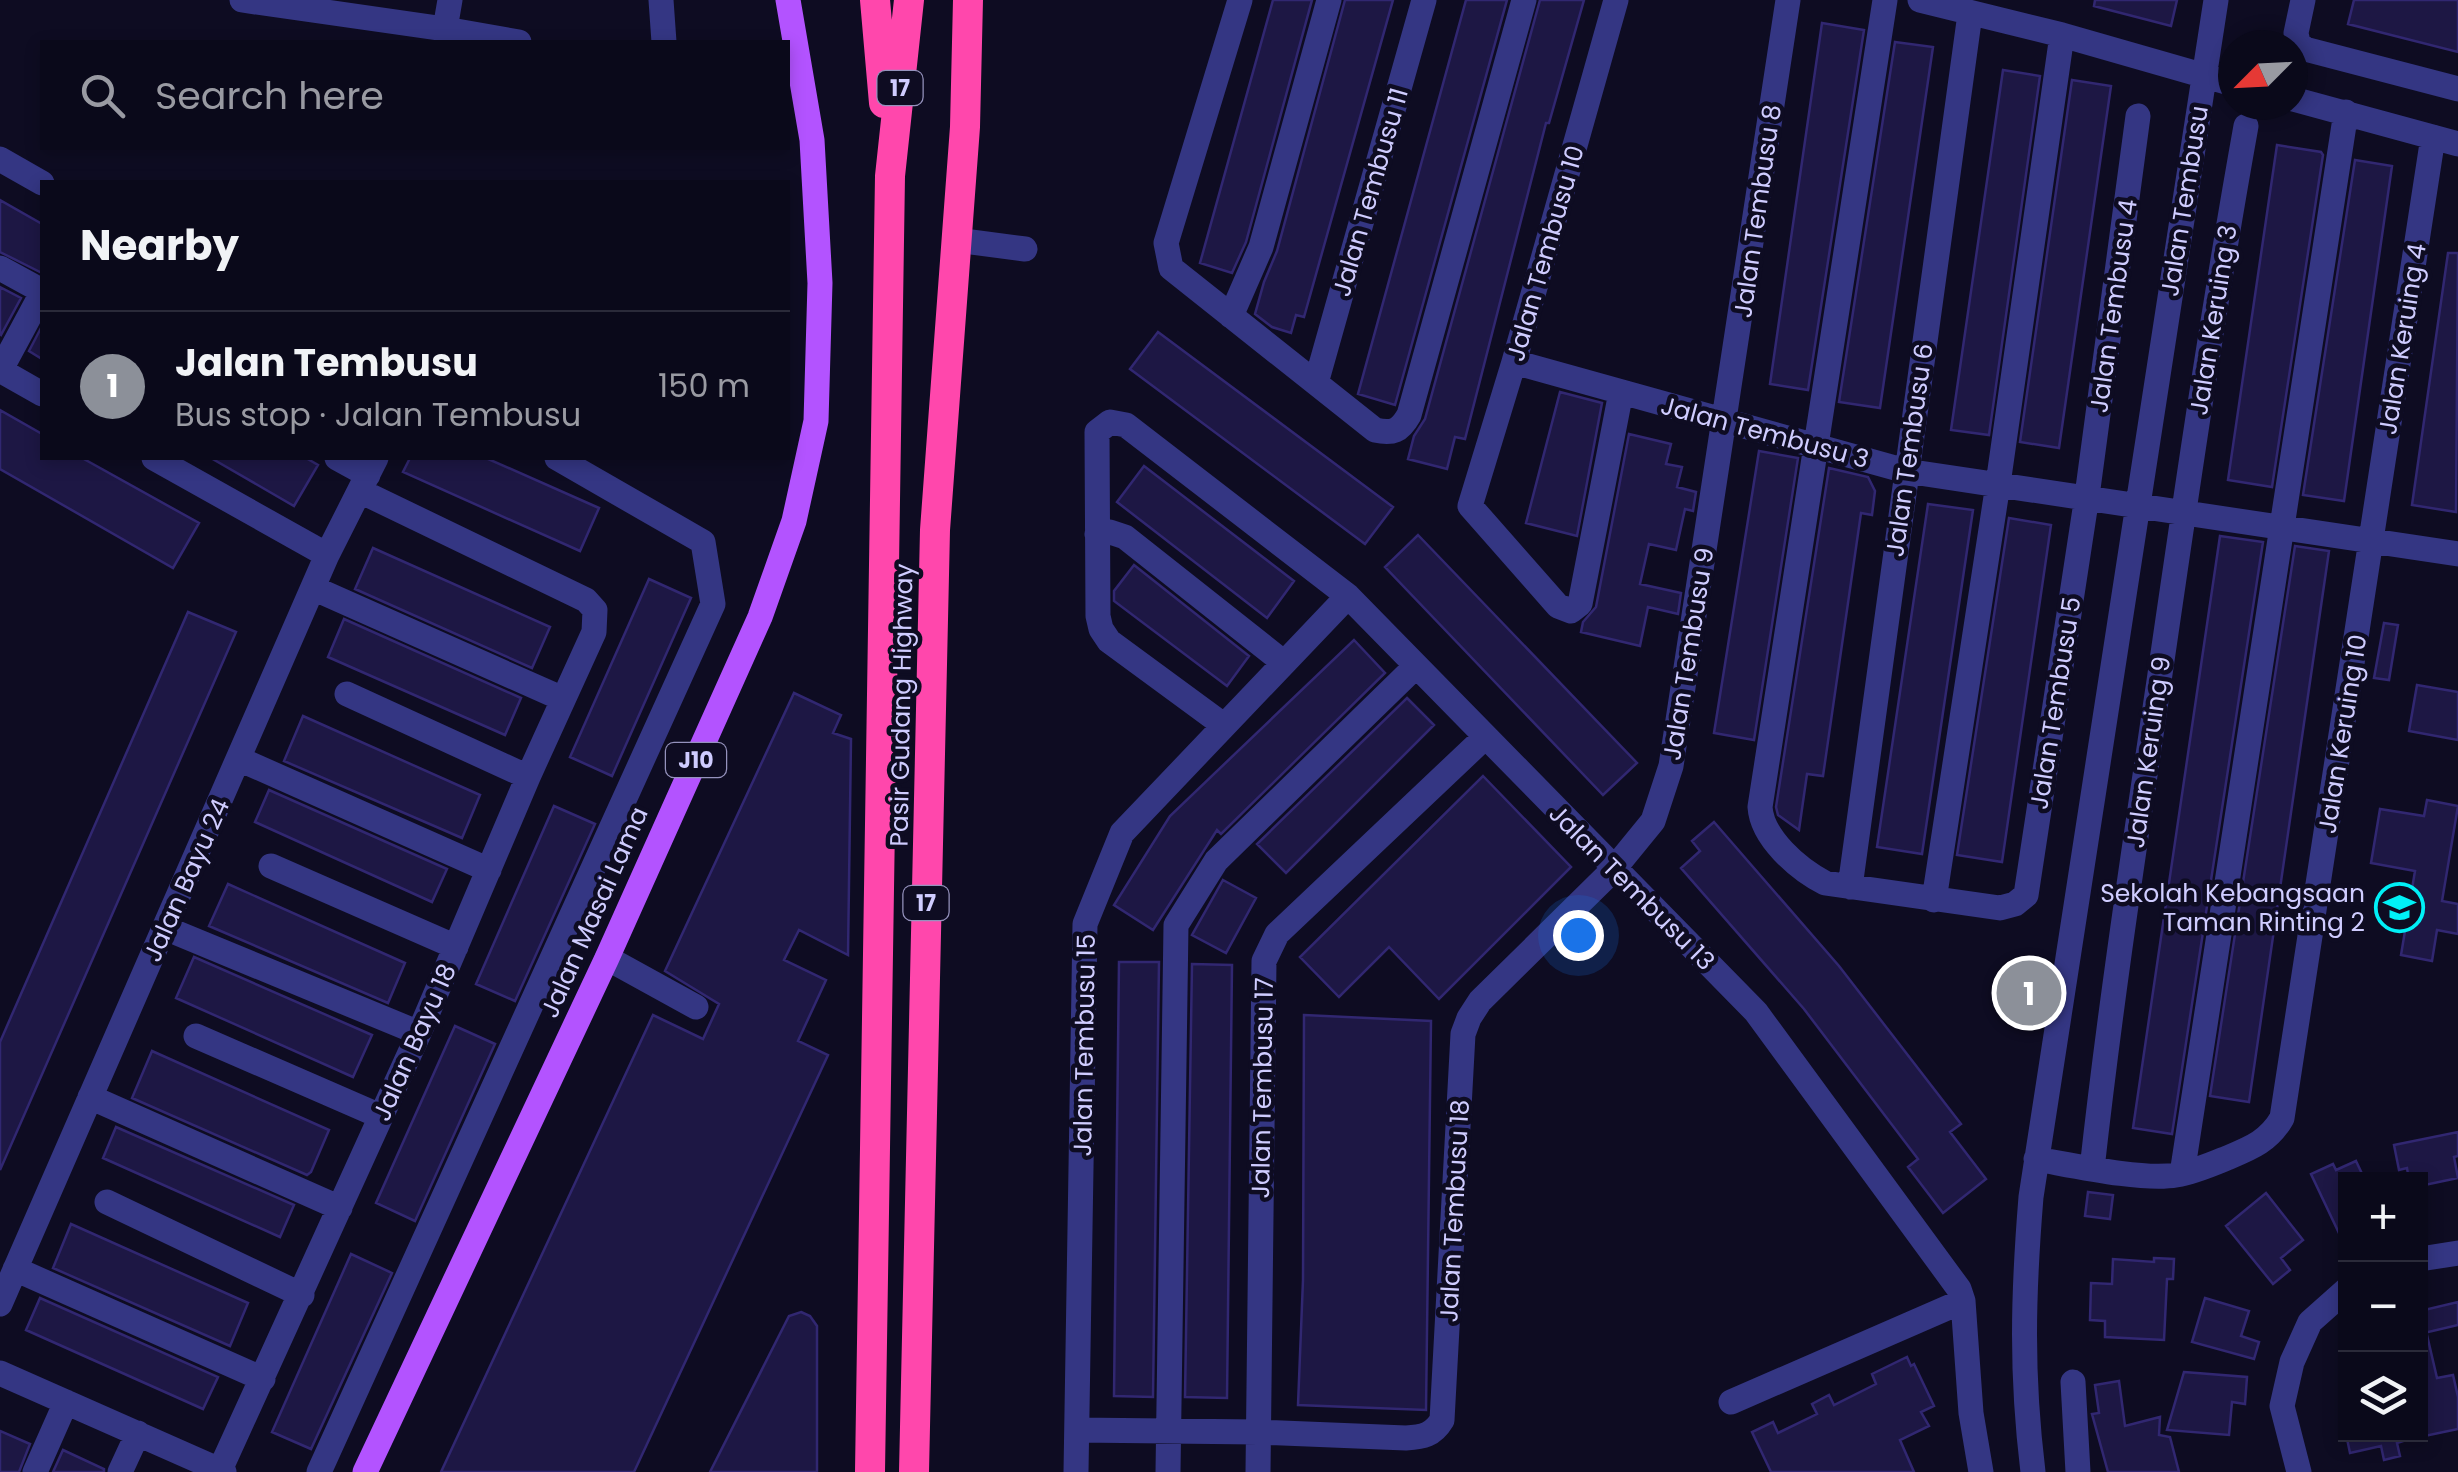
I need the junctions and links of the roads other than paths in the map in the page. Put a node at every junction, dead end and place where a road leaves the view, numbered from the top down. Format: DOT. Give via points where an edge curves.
graph roads {
  1 [pos="242,0"];
  2 [pos="450,0"];
  3 [pos="788,0"];
  4 [pos="876,0"];
  5 [pos="909,0"];
  6 [pos="968,0"];
  7 [pos="990,0"];
  8 [pos="1240,0"];
  9 [pos="1328,0"];
  10 [pos="1424,0"];
  11 [pos="1524,0"];
  12 [pos="1616,0"];
  13 [pos="1788,0"];
  14 [pos="1886,0"];
  15 [pos="1920,0"];
  16 [pos="2216,0"];
  17 [pos="2303,0"];
  18 [pos="1970,14"];
  19 [pos="445,29"];
  20 [pos="2062,35"];
  21 [pos="508,40"];
  22 [pos="2204,76"];
  23 [pos="2218,80"];
  24 [pos="2458,89"];
  25 [pos="2308,103"];
  26 [pos="2346,112"];
  27 [pos="2138,116"];
  28 [pos="2246,126"];
  29 [pos="965,127"];
  30 [pos="2446,140"];
  31 [pos="0,159"];
  32 [pos="890,176"];
  33 [pos="40,182"];
  34 [pos="956,240"];
  35 [pos="1024,249"];
  36 [pos="0,268"];
  37 [pos="40,291"];
  38 [pos="40,296"];
  39 [pos="1231,316"];
  40 [pos="1514,362"];
  41 [pos="0,370"];
  42 [pos="1316,383"];
  43 [pos="1621,392"];
  44 [pos="40,393"];
  45 [pos="1726,422"];
  46 [pos="1816,446"];
  47 [pos="158,460"];
  48 [pos="341,460"];
  49 [pos="560,460"];
  50 [pos="1906,471"];
  51 [pos="368,474"];
  52 [pos="1998,484"];
  53 [pos="2087,496"];
  54 [pos="2136,507"];
  55 [pos="2183,514"];
  56 [pos="2280,527"];
  57 [pos="1098,534"];
  58 [pos="2371,541"];
  59 [pos="2458,554"];
  60 [pos="326,556"];
  61 [pos="312,588"];
  62 [pos="1348,596"];
  63 [pos="1283,662"];
  64 [pos="1416,666"];
  65 [pos="347,694"];
  66 [pos="563,699"];
  67 [pos="1222,724"];
  68 [pos="1485,736"];
  69 [pos="239,759"];
  70 [pos="528,777"];
  71 [pos="271,866"];
  72 [pos="489,870"];
  73 [pos="1613,870"];
  74 [pos="1850,887"];
  75 [pos="1934,900"];
  76 [pos="165,928"];
  77 [pos="456,948"];
  78 [pos="607,958"];
  79 [pos="696,1007"];
  80 [pos="419,1033"];
  81 [pos="196,1036"];
  82 [pos="90,1098"];
  83 [pos="380,1116"];
  84 [pos="2036,1160"];
  85 [pos="2092,1169"];
  86 [pos="2182,1174"];
  87 [pos="108,1202"];
  88 [pos="340,1208"];
  89 [pos="2458,1253"];
  90 [pos="2428,1258"];
  91 [pos="15,1269"];
  92 [pos="302,1294"];
  93 [pos="2338,1297"];
  94 [pos="1963,1300"];
  95 [pos="0,1304"];
  96 [pos="0,1373"];
  97 [pos="263,1379"];
  98 [pos="2072,1382"];
  99 [pos="66,1402"];
  100 [pos="1731,1402"];
  101 [pos="1077,1430"];
  102 [pos="1168,1430"];
  103 [pos="138,1432"];
  104 [pos="1258,1432"];
  105 [pos="222,1471"];
  106 [pos="35,1472"];
  107 [pos="120,1472"];
  108 [pos="319,1472"];
  109 [pos="365,1472"];
  110 [pos="870,1472"];
  111 [pos="914,1472"];
  112 [pos="1076,1472"];
  113 [pos="1168,1472"];
  114 [pos="1258,1472"];
  115 [pos="1981,1472"];
  116 [pos="2033,1472"];
  117 [pos="2078,1472"];
  118 [pos="2299,1472"];
  1 -- 19 [label="street"];
  2 -- 19 [label="street"];
  3 -- 78 [label="main road, Jalan Masai Lama / J10" via="812,140 820,284 816,421 794,521 760,617"];
  4 -- 32 [label="highway"];
  5 -- 32 [label="highway, Pasir Gudang Highway / 17"];
  6 -- 29 [label="highway, Pasir Gudang Highway / 17"];
  7 -- 29 [label="highway"];
  8 -- 39 [label="street" via="1166,243 1171,268"];
  9 -- 39 [label="street" via="1261,246"];
  10 -- 42 [label="street, Jalan Tembusu 11"];
  11 -- 42 [label="street" via="1402,427 1375,430"];
  12 -- 40 [label="street, Jalan Tembusu 10"];
  13 -- 45 [label="street, Jalan Tembusu 8"];
  14 -- 46 [label="street"];
  15 -- 18 [label="street"];
  16 -- 22 [label="street, Jalan Tembusu"];
  17 -- 24 [label="street" via="2296,33 2304,49"];
  18 -- 20 [label="street"];
  18 -- 50 [label="street, Jalan Tembusu 6"];
  19 -- 21 [label="street"];
  20 -- 22 [label="street"];
  20 -- 52 [label="street"];
  22 -- 23 [label="street"];
  22 -- 54 [label="street, Jalan Tembusu"];
  25 -- 26 [label="street"];
  26 -- 30 [label="street"];
  26 -- 56 [label="street"];
  27 -- 53 [label="street, Jalan Tembusu 4"];
  28 -- 55 [label="street, Jalan Keruing 3"];
  29 -- 34 [label="highway, Pasir Gudang Highway / 17"];
  30 -- 58 [label="street, Jalan Keruing 4"];
  31 -- 33 [label="street"];
  32 -- 110 [label="highway, Pasir Gudang Highway / 17"];
  34 -- 35 [label="street"];
  34 -- 111 [label="highway, Pasir Gudang Highway / 17" via="934,530"];
  36 -- 37 [label="street"];
  38 -- 41 [label="street"];
  39 -- 42 [label="street"];
  40 -- 43 [label="street, Jalan Tembusu 3"];
  40 -- 43 [label="street, Jalan Tembusu 10" via="1470,506 1558,606 1571,610 1580,604"];
  41 -- 44 [label="street"];
  43 -- 45 [label="street, Jalan Tembusu 3"];
  45 -- 46 [label="street, Jalan Tembusu 3"];
  45 -- 73 [label="street, Jalan Tembusu 9" via="1671,766 1653,821"];
  46 -- 50 [label="street, Jalan Tembusu 3"];
  46 -- 74 [label="street" via="1761,821 1808,873"];
  47 -- 60 [label="street"];
  48 -- 51 [label="street"];
  49 -- 108 [label="street" via="703,542 712,604"];
  50 -- 52 [label="street, Jalan Tembusu 3"];
  50 -- 74 [label="street, Jalan Tembusu 6"];
  51 -- 60 [label="street, Jalan Bayu 24"];
  51 -- 66 [label="street, Jalan Bayu 18" via="595,610 594,632"];
  52 -- 53 [label="street, Jalan Tembusu 3"];
  52 -- 75 [label="street"];
  53 -- 54 [label="street, Jalan Tembusu 3"];
  53 -- 75 [label="street, Jalan Tembusu 5" via="2026,895 2000,908"];
  54 -- 55 [label="street, Jalan Tembusu 3"];
  54 -- 84 [label="street, Jalan Tembusu"];
  55 -- 56 [label="street, Jalan Tembusu 3"];
  55 -- 85 [label="street, Jalan Keruing 9"];
  56 -- 58 [label="street, Jalan Tembusu 3"];
  56 -- 86 [label="street"];
  57 -- 62 [label="street, Jalan Tembusu 13" via="1097,432 1110,422 1126,426"];
  57 -- 63 [label="street" via="1124,538"];
  57 -- 67 [label="street" via="1100,629"];
  58 -- 59 [label="street, Jalan Tembusu 3"];
  58 -- 86 [label="street, Jalan Keruing 10" via="2282,1118 2272,1135 2250,1149"];
  60 -- 61 [label="street, Jalan Bayu 24"];
  61 -- 66 [label="street"];
  61 -- 69 [label="street, Jalan Bayu 24"];
  62 -- 63 [label="street, Jalan Tembusu 15"];
  62 -- 64 [label="street, Jalan Tembusu 13"];
  63 -- 67 [label="street, Jalan Tembusu 15"];
  64 -- 68 [label="street, Jalan Tembusu 13"];
  64 -- 102 [label="street" via="1216,861 1176,925"];
  65 -- 70 [label="street"];
  66 -- 70 [label="street, Jalan Bayu 18"];
  67 -- 101 [label="street, Jalan Tembusu 15" via="1122,833 1086,924"];
  68 -- 73 [label="street, Jalan Tembusu 13"];
  68 -- 104 [label="street, Jalan Tembusu 17" via="1277,934 1264,960"];
  69 -- 72 [label="street"];
  69 -- 76 [label="street, Jalan Bayu 24"];
  70 -- 72 [label="street, Jalan Bayu 18"];
  71 -- 77 [label="street"];
  72 -- 77 [label="street, Jalan Bayu 18"];
  73 -- 94 [label="street, Jalan Tembusu 13" via="1756,1012"];
  73 -- 104 [label="street, Jalan Tembusu 18" via="1480,1001 1463,1034 1442,1420 1436,1430 1406,1438"];
  74 -- 75 [label="street"];
  76 -- 80 [label="street"];
  76 -- 82 [label="street, Jalan Bayu 24"];
  77 -- 80 [label="street, Jalan Bayu 18"];
  78 -- 79 [label="street"];
  78 -- 109 [label="main road, Jalan Masai Lama / J10"];
  80 -- 83 [label="street, Jalan Bayu 18"];
  81 -- 83 [label="street"];
  82 -- 88 [label="street"];
  82 -- 91 [label="street, Jalan Bayu 24"];
  83 -- 88 [label="street, Jalan Bayu 18"];
  84 -- 85 [label="street"];
  84 -- 116 [label="street, Jalan Tembusu" via="2022,1302"];
  85 -- 86 [label="street"];
  87 -- 92 [label="street"];
  88 -- 92 [label="street, Jalan Bayu 18"];
  89 -- 90 [label="street"];
  91 -- 95 [label="street, Jalan Bayu 24"];
  91 -- 97 [label="street"];
  92 -- 97 [label="street, Jalan Bayu 18"];
  93 -- 118 [label="street" via="2310,1322 2282,1406"];
  94 -- 100 [label="street"];
  94 -- 115 [label="street, Jalan Tembusu 13"];
  96 -- 99 [label="street"];
  97 -- 105 [label="street, Jalan Bayu 18"];
  98 -- 117 [label="street"];
  99 -- 103 [label="street"];
  99 -- 106 [label="street"];
  101 -- 102 [label="street"];
  101 -- 112 [label="street, Jalan Tembusu 15"];
  102 -- 104 [label="street"];
  102 -- 113 [label="street"];
  103 -- 105 [label="street"];
  103 -- 107 [label="street"];
  104 -- 114 [label="street, Jalan Tembusu 17"];
}
